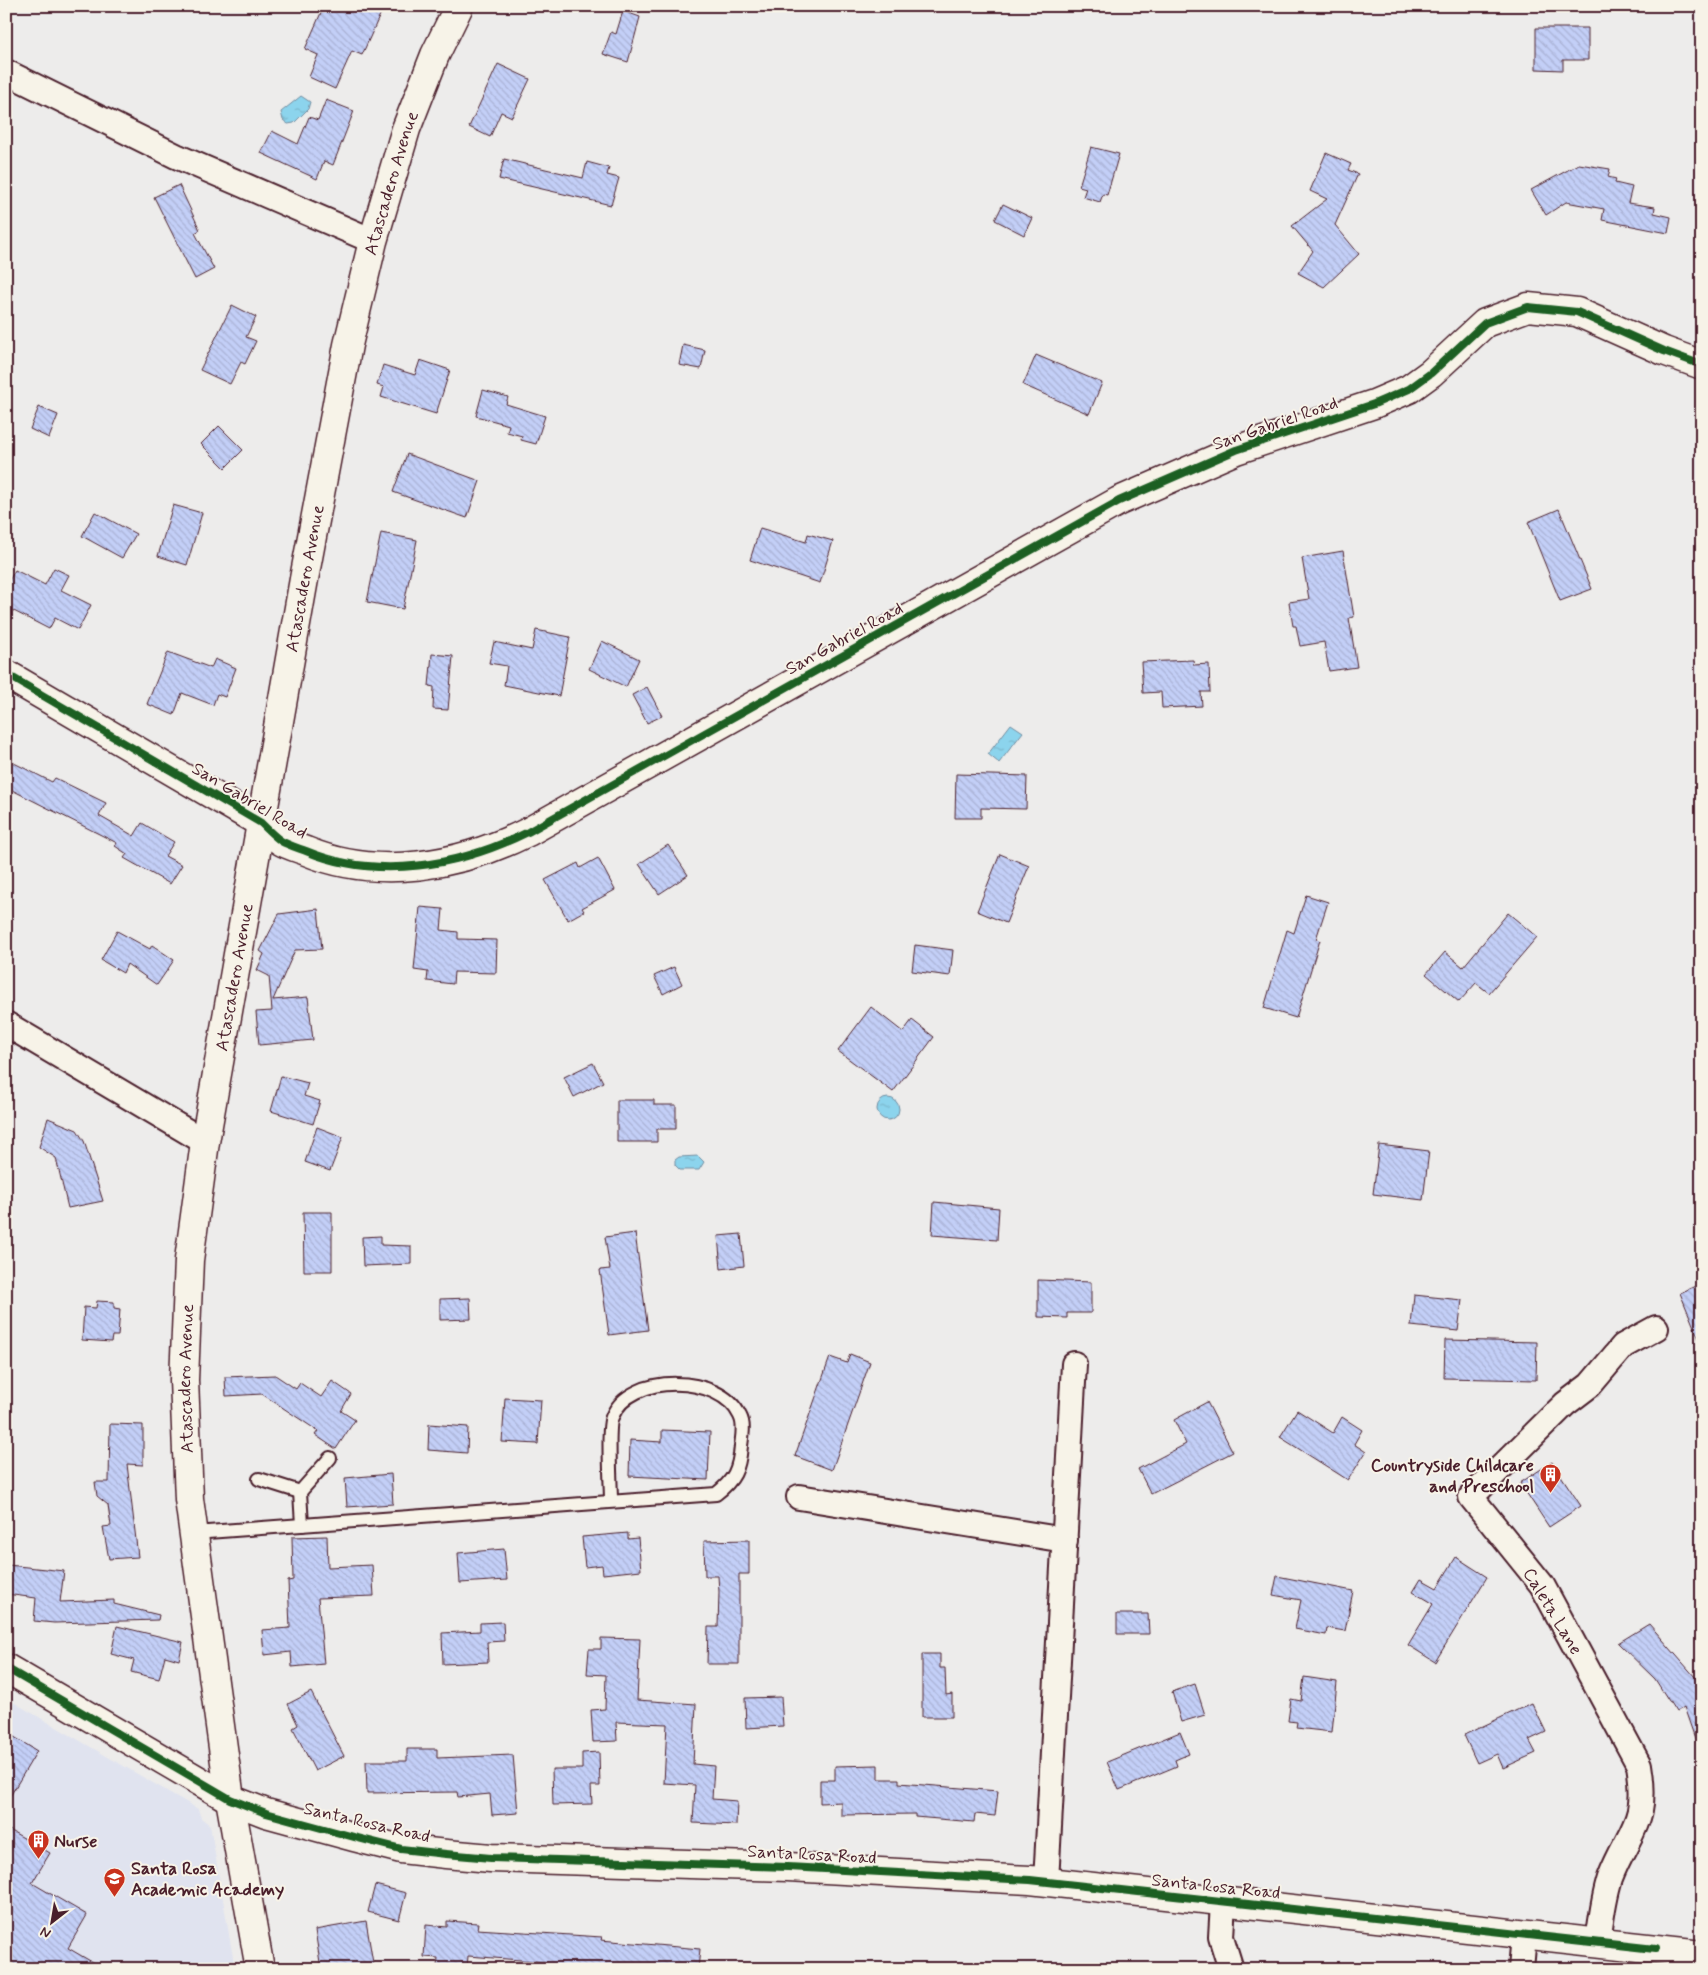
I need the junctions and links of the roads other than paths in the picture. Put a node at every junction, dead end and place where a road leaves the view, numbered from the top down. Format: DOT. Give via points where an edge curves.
graph roads {
  1 [pos="459,6"];
  2 [pos="6,72"];
  3 [pos="373,241"];
  4 [pos="1702,365"];
  5 [pos="6,674"];
  6 [pos="261,823"];
  7 [pos="6,1024"];
  8 [pos="205,1142"];
  9 [pos="1656,1328"];
  10 [pos="1074,1364"];
  11 [pos="330,1458"];
  12 [pos="259,1480"];
  13 [pos="300,1492"];
  14 [pos="799,1497"];
  15 [pos="610,1501"];
  16 [pos="302,1525"];
  17 [pos="194,1533"];
  18 [pos="1065,1540"];
  19 [pos="6,1668"];
  20 [pos="230,1799"];
  21 [pos="1046,1882"];
  22 [pos="1223,1902"];
  23 [pos="1524,1935"];
  24 [pos="1598,1943"];
  25 [pos="1702,1954"];
  26 [pos="260,1969"];
  27 [pos="1231,1969"];
  28 [pos="1521,1969"];
  1 -- 3 [label="street, Atascadero Avenue" via="435,55 406,129"];
  2 -- 3 [label="street" via="176,156"];
  3 -- 6 [label="street, Atascadero Avenue" via="348,345"];
  4 -- 6 [label="street, San Gabriel Road" via="1577,312 1528,307 1485,323 1409,389 1366,407 1236,450 1119,501 506,842 438,863 390,867 320,857 281,840"];
  5 -- 6 [label="street, San Gabriel Road"];
  6 -- 8 [label="street, Atascadero Avenue"];
  7 -- 8 [label="street"];
  8 -- 17 [label="street, Atascadero Avenue" via="189,1260 184,1380"];
  9 -- 24 [label="street, Caleta Lane" via="1623,1346 1590,1385 1565,1404 1471,1497 1542,1585 1639,1765 1642,1806 1636,1828 1604,1897"];
  10 -- 18 [label="street"];
  11 -- 13 [label="lane"];
  12 -- 13 [label="lane"];
  13 -- 16 [label="lane"];
  14 -- 18 [label="street"];
  15 -- 15 [label="lane" via="611,1419 619,1404 650,1386 669,1384 700,1387 730,1401 741,1417 743,1431 738,1467 731,1483 716,1494"];
  15 -- 16 [label="lane"];
  16 -- 17 [label="lane"];
  17 -- 20 [label="street, Atascadero Avenue"];
  18 -- 21 [label="street"];
  19 -- 20 [label="street, Santa Rosa Road"];
  20 -- 21 [label="street, Santa Rosa Road" via="266,1813 401,1849 446,1854 500,1859 788,1867"];
  20 -- 26 [label="street, Atascadero Avenue"];
  21 -- 22 [label="street, Santa Rosa Road"];
  22 -- 23 [label="street, Santa Rosa Road"];
  22 -- 27 [label="street" via="1221,1937"];
  23 -- 24 [label="street, Santa Rosa Road"];
  23 -- 28 [label="street"];
  24 -- 25 [label="street, Santa Rosa Road"];
}
